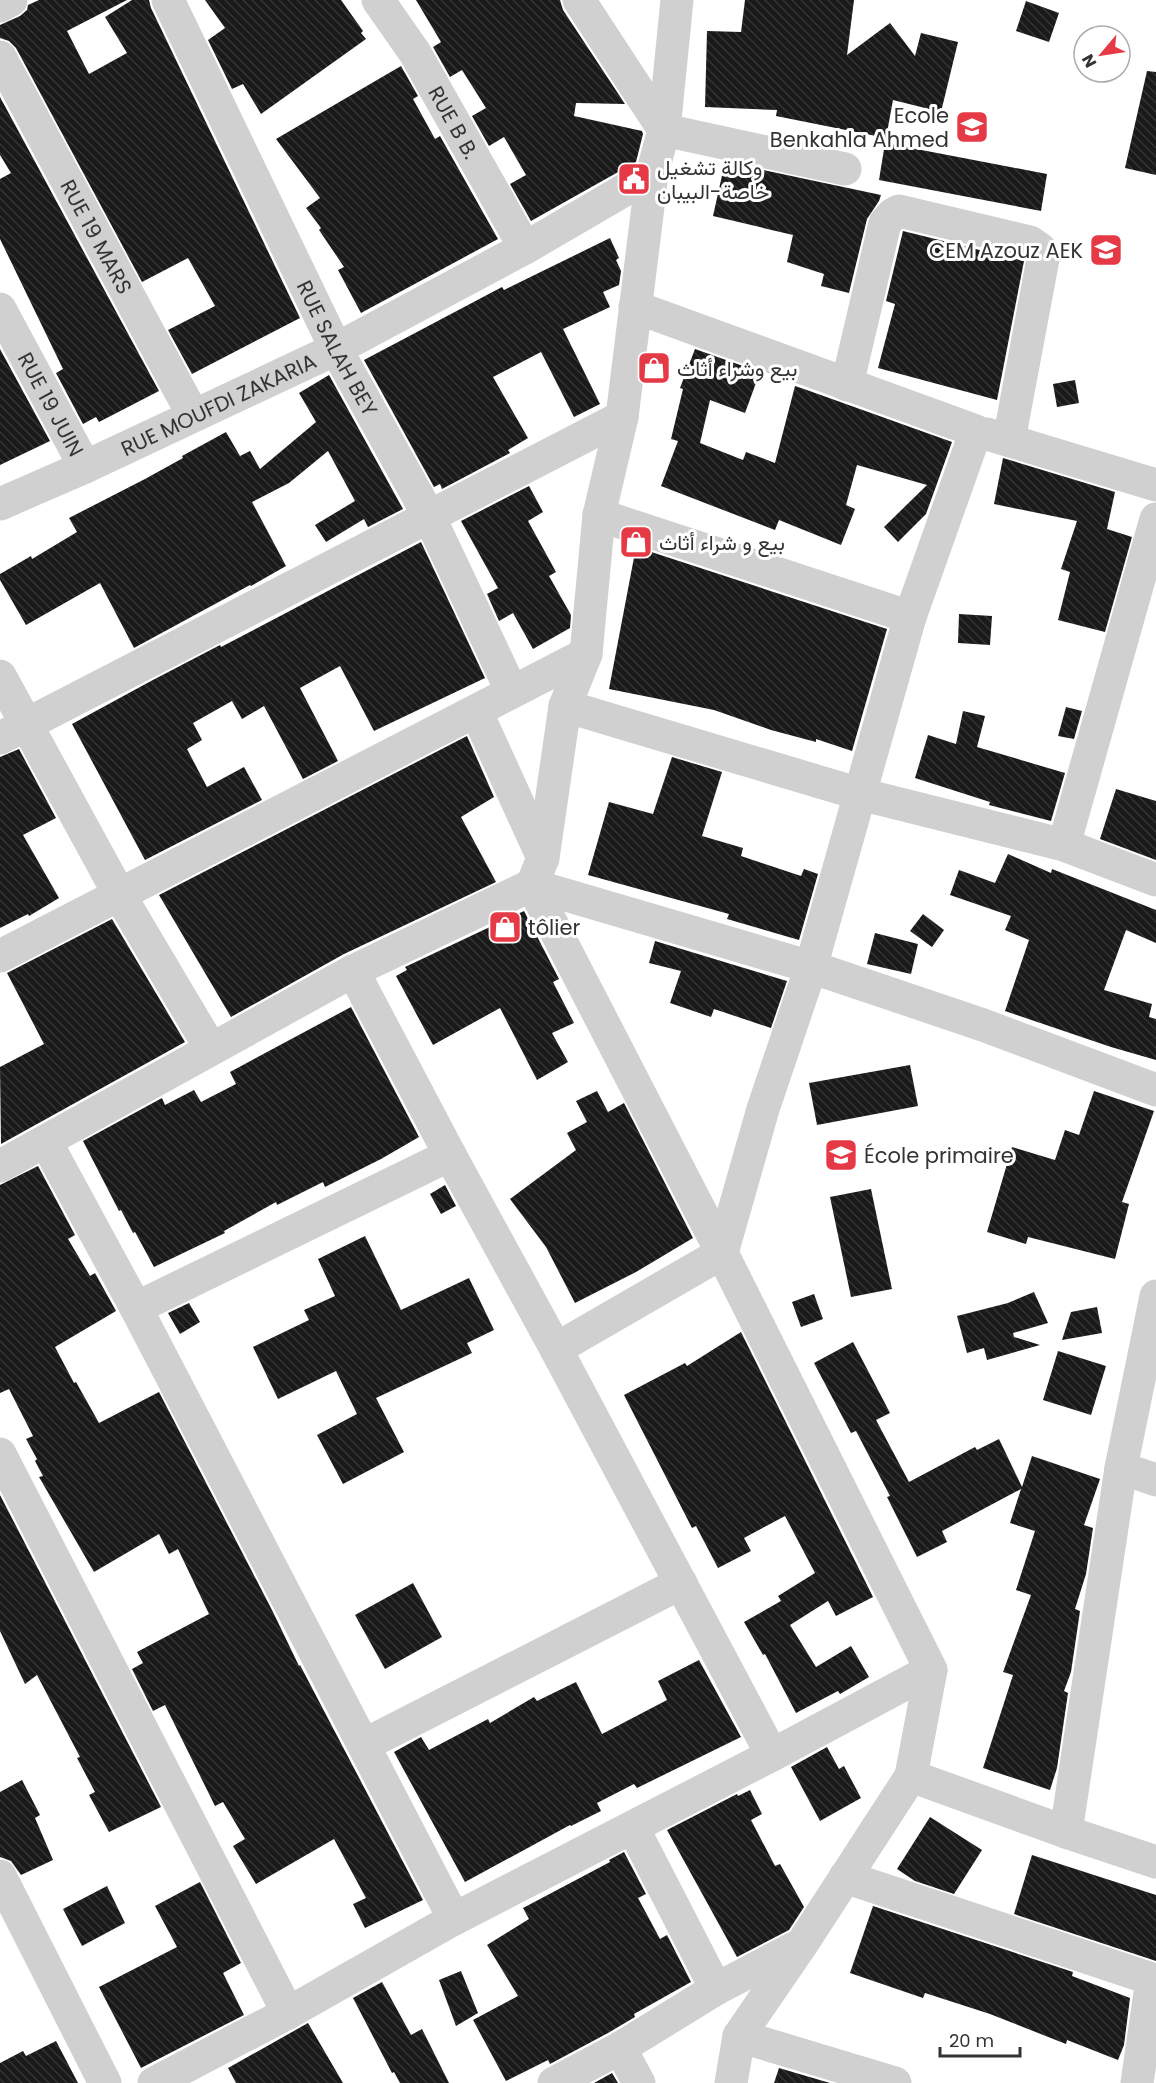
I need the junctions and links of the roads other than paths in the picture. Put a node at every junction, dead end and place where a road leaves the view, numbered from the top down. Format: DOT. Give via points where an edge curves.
graph roads {
  1 [pos="11,0"];
  2 [pos="168,0"];
  3 [pos="378,0"];
  4 [pos="579,0"];
  5 [pos="677,0"];
  6 [pos="0,6"];
  7 [pos="0,57"];
  8 [pos="664,130"];
  9 [pos="845,169"];
  10 [pos="652,174"];
  11 [pos="525,248"];
  12 [pos="635,307"];
  13 [pos="0,309"];
  14 [pos="336,349"];
  15 [pos="848,385"];
  16 [pos="193,415"];
  17 [pos="622,417"];
  18 [pos="976,430"];
  19 [pos="1009,440"];
  20 [pos="85,467"];
  21 [pos="1156,485"];
  22 [pos="0,504"];
  23 [pos="599,514"];
  24 [pos="429,516"];
  25 [pos="1156,519"];
  26 [pos="910,617"];
  27 [pos="586,654"];
  28 [pos="0,676"];
  29 [pos="513,692"];
  30 [pos="565,706"];
  31 [pos="476,711"];
  32 [pos="13,731"];
  33 [pos="860,794"];
  34 [pos="1064,845"];
  35 [pos="537,872"];
  36 [pos="1156,880"];
  37 [pos="119,894"];
  38 [pos="0,956"];
  39 [pos="811,967"];
  40 [pos="353,971"];
  41 [pos="211,1049"];
  42 [pos="1156,1090"];
  43 [pos="46,1142"];
  44 [pos="450,1155"];
  45 [pos="0,1166"];
  46 [pos="722,1253"];
  47 [pos="1156,1296"];
  48 [pos="136,1308"];
  49 [pos="556,1348"];
  50 [pos="0,1454"];
  51 [pos="1121,1468"];
  52 [pos="1156,1480"];
  53 [pos="681,1583"];
  54 [pos="931,1670"];
  55 [pos="364,1745"];
  56 [pos="772,1755"];
  57 [pos="911,1776"];
  58 [pos="633,1828"];
  59 [pos="1066,1832"];
  60 [pos="1156,1862"];
  61 [pos="0,1876"];
  62 [pos="845,1877"];
  63 [pos="454,1919"];
  64 [pos="10,1921"];
  65 [pos="802,1944"];
  66 [pos="1154,1980"];
  67 [pos="716,1989"];
  68 [pos="288,2013"];
  69 [pos="739,2036"];
  70 [pos="620,2049"];
  71 [pos="191,2074"];
  72 [pos="105,2083"];
  73 [pos="154,2083"];
  74 [pos="554,2083"];
  75 [pos="639,2083"];
  76 [pos="731,2083"];
  77 [pos="895,2083"];
  78 [pos="1137,2083"];
  1 -- 6 [label="street"];
  2 -- 14 [label="street, RUE SALAH BEY"];
  3 -- 11 [label="street, RUE B B." via="415,53"];
  4 -- 8 [label="street"];
  5 -- 8 [label="street"];
  7 -- 16 [label="street, RUE 19 MARS"];
  8 -- 9 [label="street"];
  8 -- 10 [label="street"];
  10 -- 11 [label="street, RUE MOUFDI ZAKARIA"];
  10 -- 12 [label="street"];
  11 -- 14 [label="street, RUE MOUFDI ZAKARIA"];
  12 -- 15 [label="street"];
  12 -- 17 [label="street"];
  13 -- 20 [label="street, RUE 19 JUIN"];
  14 -- 16 [label="street, RUE MOUFDI ZAKARIA"];
  14 -- 24 [label="street, RUE SALAH BEY"];
  15 -- 18 [label="street"];
  15 -- 19 [label="street" via="885,223 893,214 899,211 1030,242 1040,249 1043,259"];
  16 -- 20 [label="street, RUE MOUFDI ZAKARIA"];
  17 -- 23 [label="street"];
  17 -- 24 [label="street"];
  18 -- 19 [label="street"];
  18 -- 26 [label="street"];
  19 -- 21 [label="street"];
  20 -- 22 [label="street, RUE MOUFDI ZAKARIA"];
  23 -- 26 [label="street"];
  23 -- 27 [label="street"];
  24 -- 29 [label="street, RUE SALAH BEY"];
  24 -- 32 [label="street"];
  25 -- 34 [label="street"];
  26 -- 33 [label="street"];
  27 -- 29 [label="street"];
  27 -- 30 [label="street"];
  28 -- 32 [label="street"];
  29 -- 31 [label="street"];
  30 -- 33 [label="street"];
  30 -- 35 [label="street"];
  31 -- 35 [label="street"];
  31 -- 37 [label="street"];
  32 -- 37 [label="street"];
  33 -- 34 [label="street"];
  33 -- 39 [label="street"];
  34 -- 36 [label="street"];
  35 -- 39 [label="street"];
  35 -- 40 [label="street"];
  35 -- 46 [label="street"];
  37 -- 38 [label="street"];
  37 -- 41 [label="street"];
  39 -- 42 [label="street" via="983,1025"];
  39 -- 46 [label="street" via="763,1109"];
  40 -- 41 [label="street"];
  40 -- 44 [label="street"];
  41 -- 43 [label="street"];
  43 -- 45 [label="street"];
  43 -- 48 [label="street"];
  44 -- 48 [label="street"];
  44 -- 49 [label="street"];
  46 -- 49 [label="street"];
  46 -- 54 [label="street"];
  47 -- 51 [label="street"];
  48 -- 55 [label="street"];
  49 -- 53 [label="street"];
  50 -- 68 [label="street"];
  51 -- 52 [label="street"];
  51 -- 59 [label="street"];
  53 -- 55 [label="street"];
  53 -- 56 [label="street"];
  54 -- 56 [label="street"];
  54 -- 57 [label="street"];
  55 -- 63 [label="street"];
  56 -- 58 [label="street"];
  57 -- 59 [label="street"];
  57 -- 62 [label="street"];
  58 -- 63 [label="street"];
  58 -- 67 [label="street"];
  59 -- 60 [label="street"];
  61 -- 64 [label="street"];
  62 -- 65 [label="street"];
  62 -- 66 [label="street"];
  63 -- 68 [label="street"];
  64 -- 72 [label="street"];
  65 -- 67 [label="street"];
  65 -- 69 [label="street"];
  66 -- 78 [label="street"];
  67 -- 70 [label="street"];
  68 -- 71 [label="street"];
  69 -- 76 [label="street"];
  69 -- 77 [label="street"];
  70 -- 74 [label="street"];
  70 -- 75 [label="street"];
  71 -- 73 [label="street"];
}
